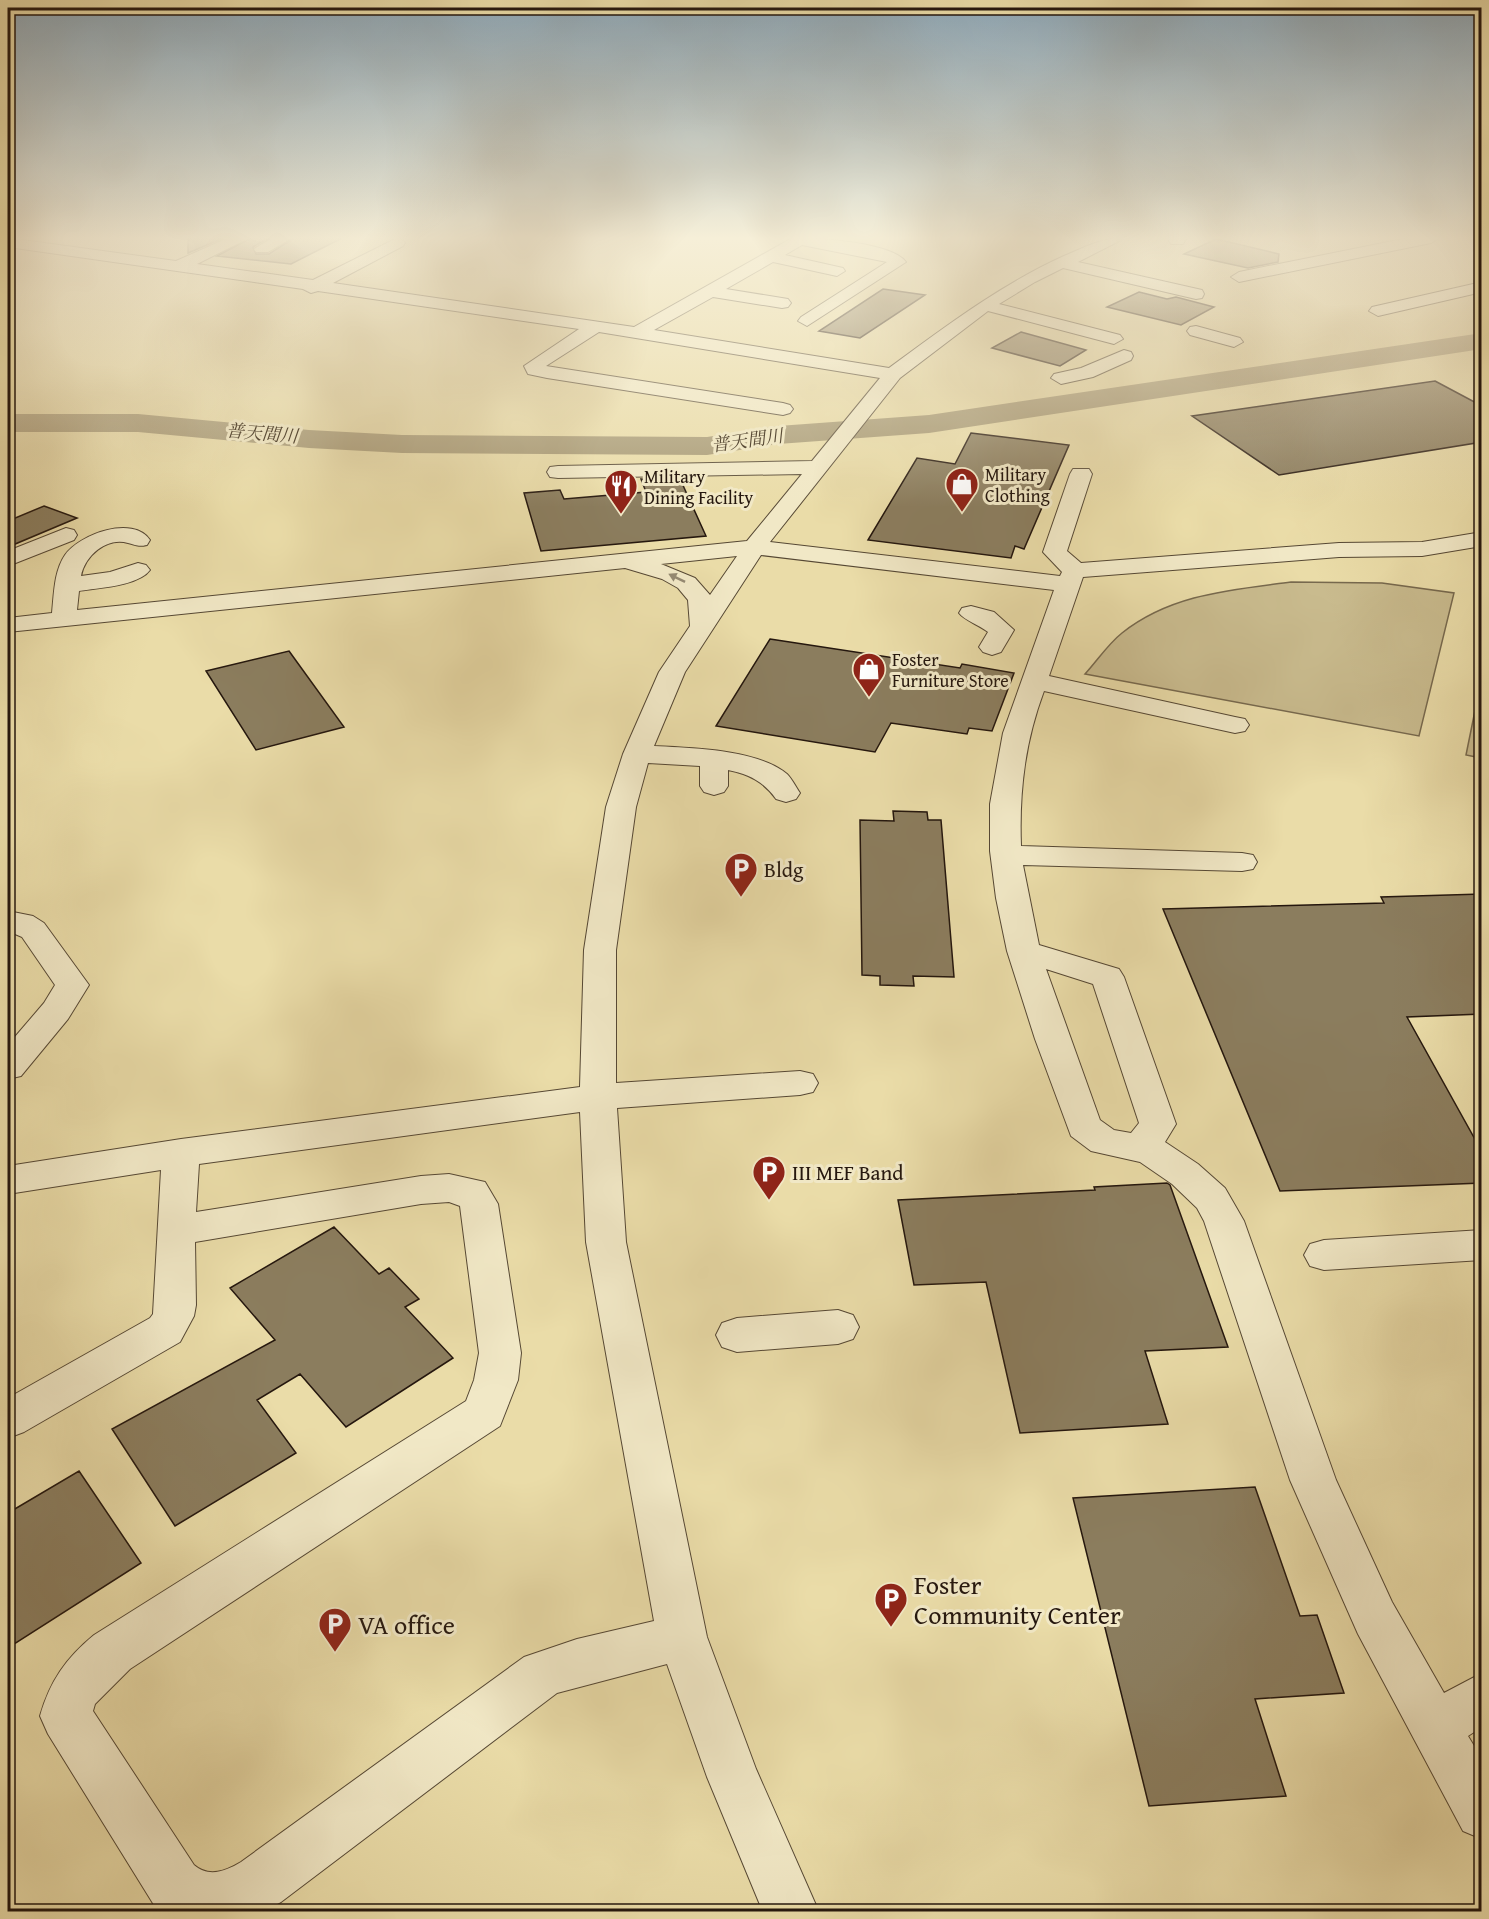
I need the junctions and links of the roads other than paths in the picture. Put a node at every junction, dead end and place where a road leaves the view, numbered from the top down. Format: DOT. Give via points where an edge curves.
graph roads {
  1 [pos="594,328"];
  2 [pos="607,328"];
  3 [pos="646,328"];
  4 [pos="954,328"];
  5 [pos="1071,328"];
  6 [pos="1196,331"];
  7 [pos="638,332"];
  8 [pos="1114,339"];
  9 [pos="1234,342"];
  10 [pos="930,345"];
  11 [pos="957,351"];
  12 [pos="1124,356"];
  13 [pos="893,374"];
  14 [pos="1061,378"];
  15 [pos="783,409"];
  16 [pos="818,467"];
  17 [pos="558,472"];
  18 [pos="1081,474"];
  19 [pos="66,535"];
  20 [pos="1482,538"];
  21 [pos="139,540"];
  22 [pos="754,547"];
  23 [pos="8,558"];
  24 [pos="858,560"];
  25 [pos="612,561"];
  26 [pos="138,570"];
  27 [pos="1070,578"];
  28 [pos="67,585"];
  29 [pos="728,586"];
  30 [pos="971,613"];
  31 [pos="64,619"];
  32 [pos="8,625"];
  33 [pos="702,626"];
  34 [pos="992,647"];
  35 [pos="1034,662"];
  36 [pos="1235,725"];
  37 [pos="637,754"];
  38 [pos="786,793"];
  39 [pos="1006,855"];
  40 [pos="1242,862"];
  41 [pos="8,921"];
  42 [pos="1023,951"];
  43 [pos="8,1067"];
  44 [pos="800,1083"];
  45 [pos="598,1097"];
  46 [pos="1141,1148"];
  47 [pos="181,1153"];
  48 [pos="8,1180"];
  49 [pos="175,1230"];
  50 [pos="1482,1245"];
  51 [pos="1324,1256"];
  52 [pos="838,1327"];
  53 [pos="737,1335"];
  54 [pos="8,1419"];
  55 [pos="682,1637"];
  56 [pos="1482,1697"];
  57 [pos="1437,1727"];
  58 [pos="1482,1812"];
  59 [pos="791,1911"];
  1 -- 15 [label="lane" via="533,366 535,369"];
  2 -- 7 [label="lane"];
  3 -- 7 [label="lane"];
  4 -- 10 [label="lane"];
  5 -- 8 [label="lane"];
  6 -- 9 [label="lane"];
  7 -- 13 [label="lane"];
  10 -- 11 [label="lane"];
  10 -- 13 [label="lane"];
  12 -- 14 [label="lane" via="1080,375"];
  13 -- 16 [label="lane"];
  16 -- 17 [label="lane" via="722,474"];
  16 -- 22 [label="lane"];
  18 -- 27 [label="lane" via="1054,552"];
  19 -- 23 [label="lane"];
  20 -- 27 [label="lane" via="1422,549 1339,550"];
  21 -- 28 [label="lane" via="133,535 119,536 88,546 70,564"];
  22 -- 24 [label="lane"];
  22 -- 25 [label="lane"];
  22 -- 29 [label="lane"];
  24 -- 27 [label="lane"];
  24 -- 29 [label="lane" via="800,562"];
  25 -- 31 [label="lane"];
  33 -- 25 [label="lane, one-way" via="700,598 689,584 653,569"];
  26 -- 28 [label="lane" via="114,579"];
  27 -- 35 [label="lane" via="1062,606"];
  28 -- 31 [label="lane"];
  29 -- 33 [label="lane"];
  30 -- 34 [label="lane" via="985,617 1001,630"];
  31 -- 32 [label="lane"];
  33 -- 37 [label="lane" via="672,672"];
  35 -- 36 [label="lane" via="1099,697"];
  35 -- 39 [label="lane" via="1010,759 1004,810"];
  37 -- 38 [label="lane" via="714,773 765,771 783,784"];
  37 -- 45 [label="lane" via="621,807 600,950"];
  39 -- 40 [label="lane"];
  39 -- 42 [label="lane"];
  41 -- 43 [label="lane" via="33,930 72,986"];
  42 -- 46 [label="lane" via="1084,1128 1104,1142"];
  42 -- 46 [label="lane" via="1107,977 1158,1124"];
  44 -- 45 [label="lane"];
  45 -- 47 [label="lane"];
  45 -- 55 [label="lane" via="606,1242"];
  46 -- 57 [label="lane" via="1185,1174 1211,1198 1224,1221 1313,1480 1376,1618"];
  47 -- 48 [label="lane"];
  47 -- 49 [label="lane"];
  49 -- 54 [label="lane" via="175,1305 165,1330"];
  49 -- 55 [label="lane" via="421,1190 448,1188 471,1192 478,1204 500,1353 494,1389 484,1413 112,1652 84,1676 70,1695 66,1716 174,1885 192,1899 228,1900 261,1882 542,1674"];
  50 -- 51 [label="lane"];
  52 -- 53 [label="lane"];
  55 -- 59 [label="lane" via="733,1778"];
  56 -- 57 [label="lane"];
  57 -- 58 [label="lane"];
}
